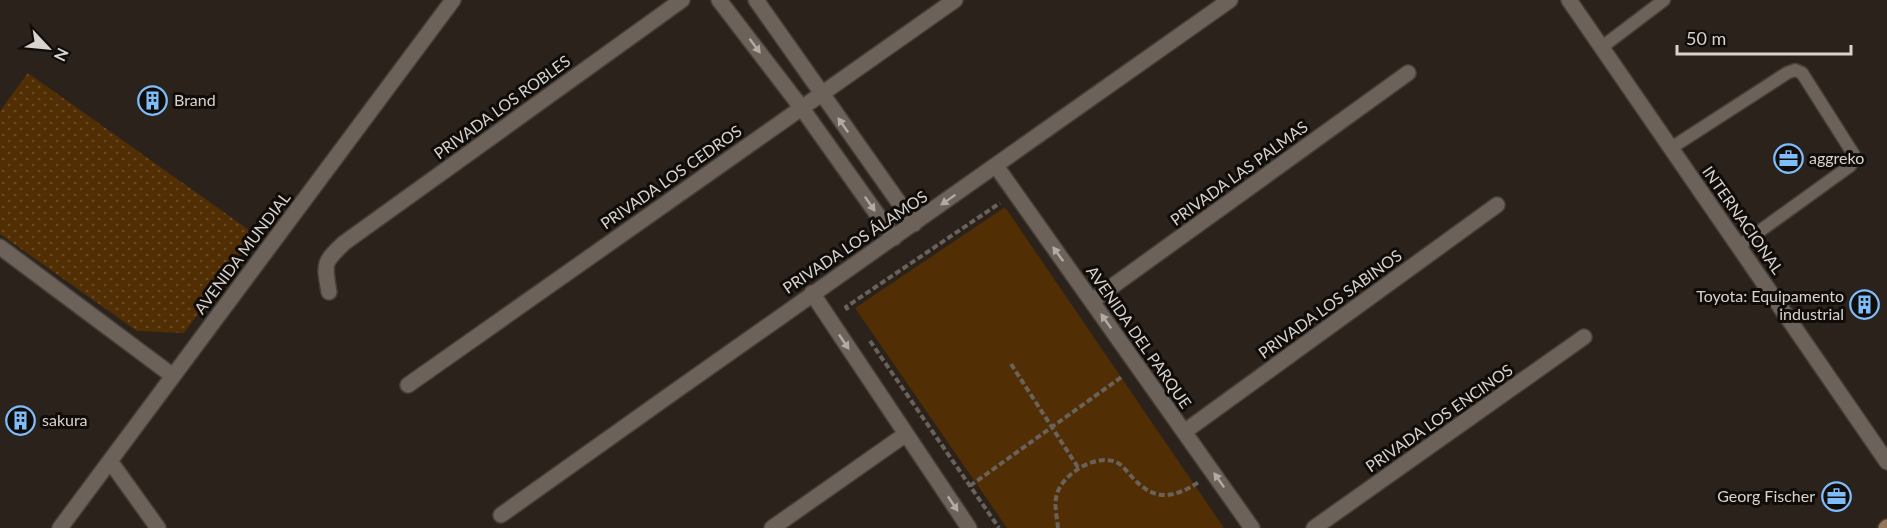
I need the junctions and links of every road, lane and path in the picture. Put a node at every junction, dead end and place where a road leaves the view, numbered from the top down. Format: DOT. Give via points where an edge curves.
graph roads {
  1 [pos="453,0"];
  2 [pos="682,0"];
  3 [pos="719,0"];
  4 [pos="756,0"];
  5 [pos="955,0"];
  6 [pos="1230,0"];
  7 [pos="1569,0"];
  8 [pos="1664,0"];
  9 [pos="1602,46"];
  10 [pos="1408,73"];
  11 [pos="821,93"];
  12 [pos="801,107"];
  13 [pos="1671,148"];
  14 [pos="996,166"];
  15 [pos="1007,199"];
  16 [pos="1497,205"];
  17 [pos="914,224"];
  18 [pos="894,238"];
  19 [pos="1739,246"];
  20 [pos="0,247"];
  21 [pos="329,292"];
  22 [pos="812,293"];
  23 [pos="1092,301"];
  24 [pos="852,316"];
  25 [pos="866,335"];
  26 [pos="1584,337"];
  27 [pos="1011,364"];
  28 [pos="1126,374"];
  29 [pos="173,376"];
  30 [pos="408,385"];
  31 [pos="1052,427"];
  32 [pos="1184,432"];
  33 [pos="906,434"];
  34 [pos="111,460"];
  35 [pos="1887,462"];
  36 [pos="1079,469"];
  37 [pos="1193,472"];
  38 [pos="1200,482"];
  39 [pos="970,486"];
  40 [pos="1206,491"];
  41 [pos="501,515"];
  42 [pos="60,528"];
  43 [pos="158,528"];
  44 [pos="772,528"];
  45 [pos="969,528"];
  46 [pos="999,528"];
  47 [pos="1059,528"];
  48 [pos="1252,528"];
  49 [pos="1314,528"];
  1 -- 29 [label="street, AVENIDA MUNDIAL"];
  2 -- 21 [label="street, PRIVADA LOS ROBLES" via="344,243 324,268"];
  3 -- 12 [label="street, one-way"];
  4 -- 11 [label="street"];
  5 -- 11 [label="street, PRIVADA LOS CEDROS"];
  6 -- 14 [label="street, PRIVADA LOS ÁLAMOS"];
  7 -- 9 [label="street, INTERNACIONAL"];
  8 -- 9 [label="lane"];
  9 -- 13 [label="street, INTERNACIONAL"];
  10 -- 23 [label="street, PRIVADA LAS PALMAS"];
  11 -- 12 [label="street, PRIVADA LOS CEDROS"];
  17 -- 11 [label="street, one-way"];
  12 -- 18 [label="street, one-way"];
  12 -- 30 [label="street, PRIVADA LOS CEDROS"];
  13 -- 19 [label="street, INTERNACIONAL"];
  13 -- 19 [label="lane" via="1787,73 1802,73 1854,155 1853,161"];
  14 -- 17 [label="street, PRIVADA LOS ÁLAMOS, one-way"];
  23 -- 14 [label="street, AVENIDA DEL PARQUE, one-way"];
  15 -- 24 [label="path" via="846,307"];
  16 -- 32 [label="street, PRIVADA LOS SABINOS"];
  17 -- 18 [label="street, PRIVADA LOS ÁLAMOS"];
  18 -- 22 [label="street, PRIVADA LOS ÁLAMOS"];
  19 -- 35 [label="street, INTERNACIONAL"];
  20 -- 29 [label="street"];
  22 -- 33 [label="street, one-way"];
  22 -- 41 [label="street, PRIVADA LOS ÁLAMOS"];
  32 -- 23 [label="street, AVENIDA DEL PARQUE, one-way"];
  25 -- 39 [label="path"];
  26 -- 49 [label="street, PRIVADA LOS ENCINOS"];
  27 -- 31 [label="path"];
  28 -- 31 [label="path"];
  29 -- 34 [label="street, AVENIDA MUNDIAL"];
  31 -- 36 [label="path"];
  31 -- 39 [label="path"];
  48 -- 32 [label="street, AVENIDA DEL PARQUE, one-way"];
  33 -- 44 [label="street"];
  33 -- 45 [label="street, one-way"];
  34 -- 42 [label="street, AVENIDA MUNDIAL"];
  34 -- 43 [label="street"];
  36 -- 38 [label="path" via="1095,461 1117,462 1144,487 1163,495 1182,493"];
  36 -- 47 [label="path" via="1058,491 1055,504"];
  37 -- 38 [label="path"];
  38 -- 40 [label="path"];
  39 -- 46 [label="path"];
}
